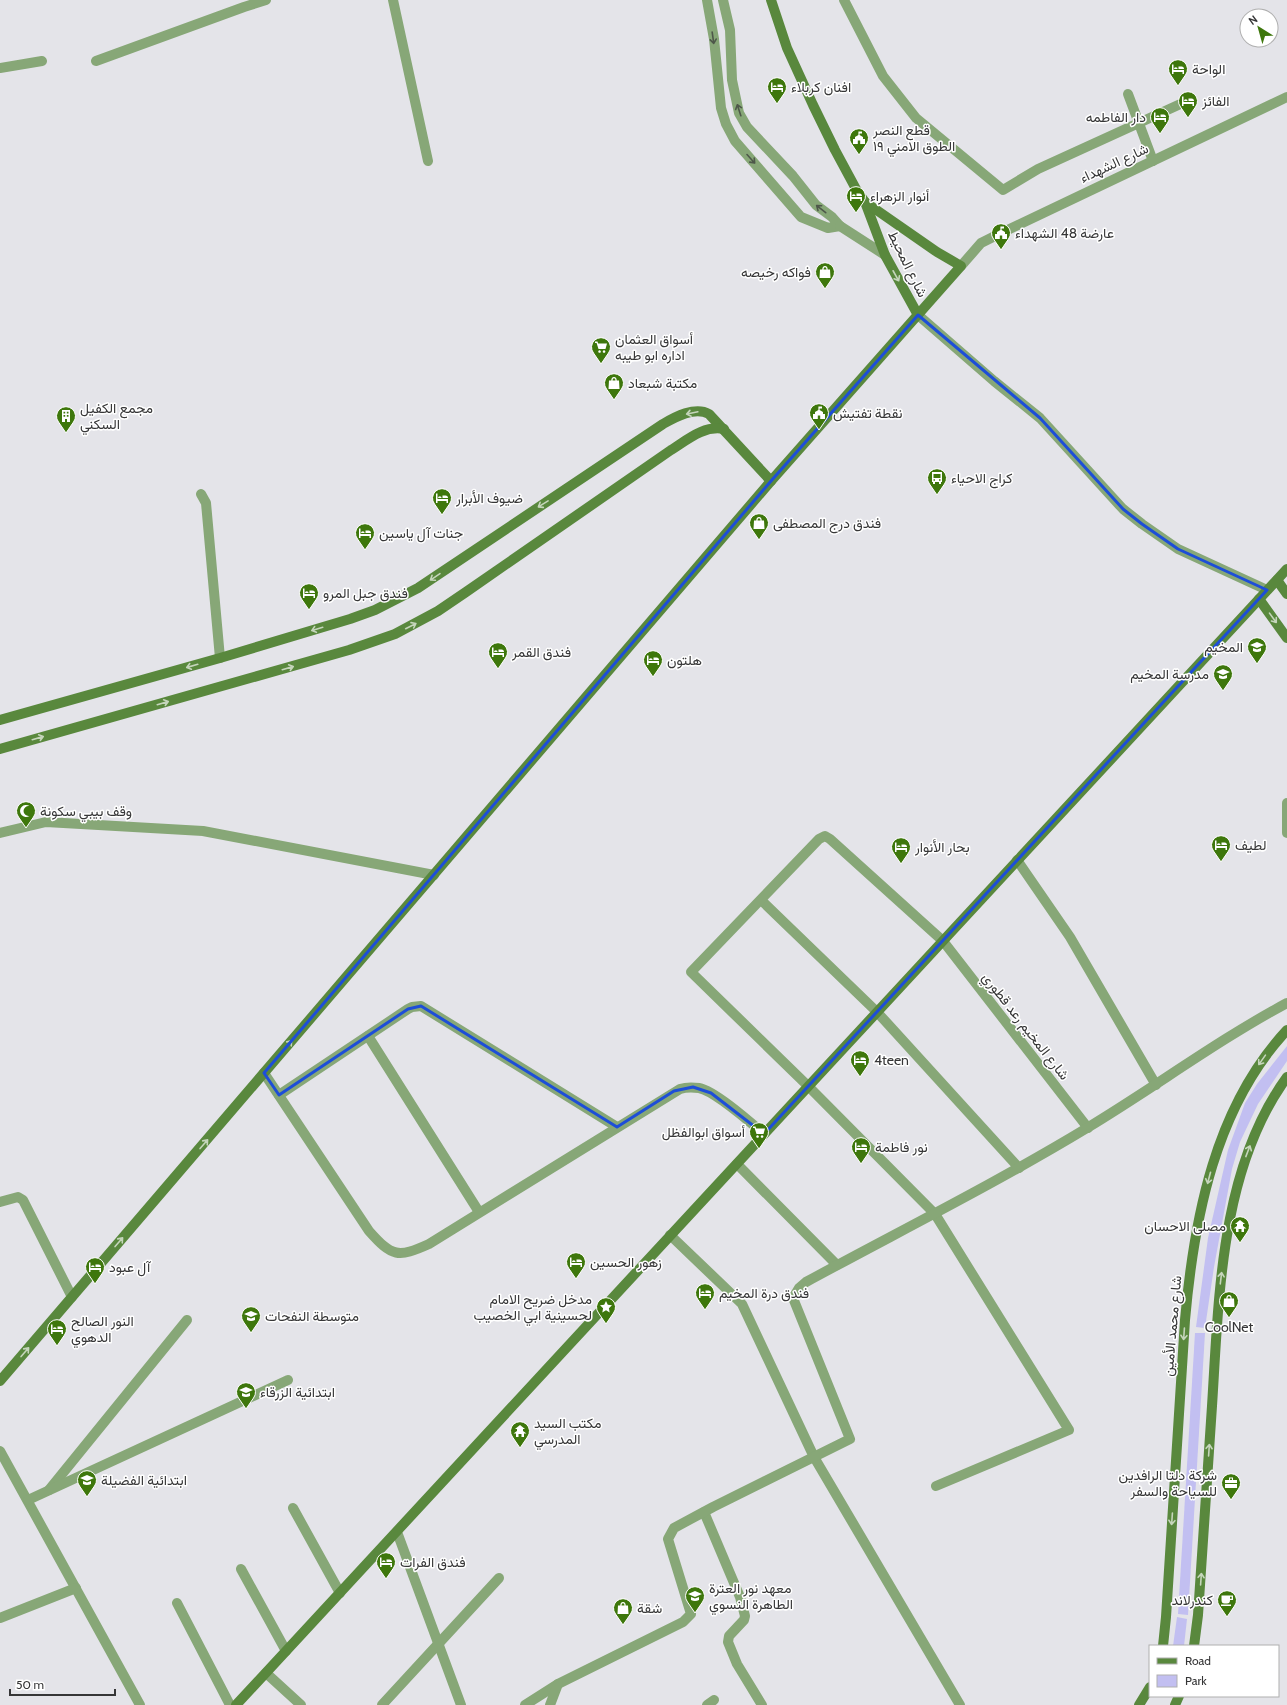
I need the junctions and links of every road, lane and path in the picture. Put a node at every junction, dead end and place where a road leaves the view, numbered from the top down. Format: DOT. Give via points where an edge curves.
graph roads {
  1 [pos="266,0"];
  2 [pos="393,0"];
  3 [pos="707,0"];
  4 [pos="723,0"];
  5 [pos="771,0"];
  6 [pos="844,0"];
  7 [pos="243,3"];
  8 [pos="42,60"];
  9 [pos="96,61"];
  10 [pos="0,68"];
  11 [pos="1128,94"];
  12 [pos="1287,97"];
  13 [pos="1187,101"];
  14 [pos="1138,122"];
  15 [pos="1153,160"];
  16 [pos="428,161"];
  17 [pos="866,202"];
  18 [pos="840,226"];
  19 [pos="885,255"];
  20 [pos="961,266"];
  21 [pos="918,315"];
  22 [pos="724,429"];
  23 [pos="771,481"];
  24 [pos="201,494"];
  25 [pos="1287,569"];
  26 [pos="1277,580"];
  27 [pos="1267,590"];
  28 [pos="1287,594"];
  29 [pos="1259,599"];
  30 [pos="1287,638"];
  31 [pos="220,658"];
  32 [pos="0,720"];
  33 [pos="0,749"];
  34 [pos="1287,803"];
  35 [pos="0,833"];
  36 [pos="1287,833"];
  37 [pos="1017,860"];
  38 [pos="434,875"];
  39 [pos="761,900"];
  40 [pos="943,941"];
  41 [pos="1287,1003"];
  42 [pos="877,1012"];
  43 [pos="1287,1030"];
  44 [pos="368,1036"];
  45 [pos="264,1073"];
  46 [pos="1287,1077"];
  47 [pos="1156,1085"];
  48 [pos="808,1086"];
  49 [pos="279,1095"];
  50 [pos="617,1127"];
  51 [pos="1088,1128"];
  52 [pos="764,1134"];
  53 [pos="737,1164"];
  54 [pos="1019,1168"];
  55 [pos="0,1202"];
  56 [pos="479,1212"];
  57 [pos="935,1214"];
  58 [pos="670,1236"];
  59 [pos="837,1265"];
  60 [pos="72,1297"];
  61 [pos="186,1320"];
  62 [pos="288,1380"];
  63 [pos="0,1381"];
  64 [pos="0,1451"];
  65 [pos="814,1457"];
  66 [pos="936,1486"];
  67 [pos="47,1491"];
  68 [pos="28,1500"];
  69 [pos="293,1508"];
  70 [pos="704,1512"];
  71 [pos="396,1532"];
  72 [pos="241,1569"];
  73 [pos="499,1578"];
  74 [pos="76,1588"];
  75 [pos="340,1593"];
  76 [pos="177,1603"];
  77 [pos="0,1618"];
  78 [pos="438,1644"];
  79 [pos="1163,1645"];
  80 [pos="1194,1645"];
  81 [pos="286,1651"];
  82 [pos="266,1672"];
  83 [pos="558,1684"];
  84 [pos="1149,1689"];
  85 [pos="140,1705"];
  86 [pos="230,1705"];
  87 [pos="236,1705"];
  88 [pos="301,1705"];
  89 [pos="382,1705"];
  90 [pos="461,1705"];
  91 [pos="525,1705"];
  92 [pos="550,1705"];
  93 [pos="762,1705"];
  94 [pos="960,1705"];
  95 [pos="1139,1705"];
  1 -- 7 [label="street"];
  2 -- 16 [label="street"];
  3 -- 18 [label="street, one-way" via="721,108 735,141 801,217 828,228"];
  18 -- 4 [label="street, one-way" via="816,205 747,127 739,113 732,80 730,30"];
  5 -- 17 [label="main road, شارع المحيط" via="787,48 813,105 856,189"];
  6 -- 14 [label="street" via="883,76 916,118 1003,190 1038,170"];
  7 -- 9 [label="street"];
  8 -- 10 [label="street"];
  11 -- 14 [label="street"];
  12 -- 15 [label="street, شارع الشهداء"];
  13 -- 14 [label="street"];
  14 -- 15 [label="street"];
  15 -- 20 [label="street, شارع الشهداء" via="982,243"];
  17 -- 19 [label="main road, شارع المحيط"];
  17 -- 20 [label="main road, شارع المحيط"];
  18 -- 19 [label="street"];
  19 -- 21 [label="main road, شارع المحيط, one-way"];
  20 -- 21 [label="main road"];
  21 -- 23 [label="main road"];
  21 -- 27 [label="street" via="1040,418 1123,509 1142,524 1178,550"];
  22 -- 23 [label="main road"];
  22 -- 31 [label="main road, one-way" via="709,414 702,411 674,418 400,598 350,619"];
  33 -- 22 [label="main road, one-way" via="350,650 395,634 438,611 671,450 705,430"];
  23 -- 38 [label="main road"];
  24 -- 31 [label="street" via="206,503"];
  25 -- 26 [label="main road"];
  26 -- 27 [label="main road"];
  26 -- 28 [label="main road"];
  27 -- 29 [label="main road"];
  29 -- 30 [label="main road, one-way"];
  29 -- 37 [label="main road"];
  31 -- 32 [label="main road, one-way"];
  34 -- 36 [label="street"];
  35 -- 38 [label="street" via="46,822 203,831"];
  37 -- 40 [label="main road"];
  37 -- 47 [label="street" via="1070,937"];
  45 -- 38 [label="main road, one-way"];
  39 -- 40 [label="street, شارع المخيم رعد قطوري" via="819,839 825,836"];
  39 -- 42 [label="street"];
  39 -- 48 [label="street" via="690,972"];
  40 -- 42 [label="main road"];
  40 -- 51 [label="street, شارع المخيم رعد قطوري"];
  41 -- 47 [label="street" via="1246,1025"];
  42 -- 48 [label="main road"];
  42 -- 54 [label="street"];
  43 -- 79 [label="main road, شارع محمد الأمين, one-way" via="1268,1052 1240,1095 1228,1121 1208,1180 1200,1217 1186,1307"];
  44 -- 49 [label="street"];
  44 -- 50 [label="street" via="412,1007 421,1006"];
  44 -- 56 [label="street"];
  45 -- 49 [label="street"];
  60 -- 45 [label="main road, one-way"];
  80 -- 46 [label="main road, one-way" via="1218,1315 1227,1237 1238,1183 1248,1152 1266,1109"];
  47 -- 51 [label="street"];
  48 -- 52 [label="main road"];
  48 -- 57 [label="street"];
  49 -- 56 [label="street" via="369,1231 388,1250 403,1254 414,1251"];
  50 -- 52 [label="street" via="674,1092 693,1087 711,1093"];
  50 -- 56 [label="street"];
  51 -- 54 [label="street"];
  52 -- 53 [label="main road"];
  53 -- 58 [label="main road"];
  53 -- 59 [label="street"];
  54 -- 57 [label="street"];
  55 -- 60 [label="street" via="18,1197 23,1200"];
  57 -- 59 [label="street"];
  57 -- 66 [label="street" via="1069,1430"];
  58 -- 65 [label="street" via="742,1304"];
  58 -- 71 [label="main road"];
  59 -- 65 [label="street" via="806,1282 793,1298 850,1439"];
  63 -- 60 [label="main road, one-way"];
  61 -- 67 [label="street"];
  62 -- 67 [label="street"];
  64 -- 68 [label="street"];
  65 -- 70 [label="street"];
  65 -- 94 [label="street"];
  67 -- 68 [label="street"];
  68 -- 74 [label="street"];
  69 -- 75 [label="street"];
  70 -- 83 [label="street" via="674,1528 668,1539 691,1614 683,1622"];
  70 -- 93 [label="street" via="740,1597 745,1616 729,1636 728,1642 737,1664"];
  71 -- 75 [label="main road"];
  71 -- 78 [label="street"];
  72 -- 81 [label="street"];
  73 -- 78 [label="street"];
  74 -- 77 [label="street"];
  74 -- 85 [label="street"];
  75 -- 81 [label="main road"];
  76 -- 86 [label="street"];
  78 -- 89 [label="street"];
  78 -- 90 [label="street"];
  81 -- 82 [label="main road"];
  82 -- 87 [label="main road"];
  82 -- 88 [label="street"];
  83 -- 91 [label="street"];
  83 -- 92 [label="street"];
  84 -- 95 [label="main road"];
}
